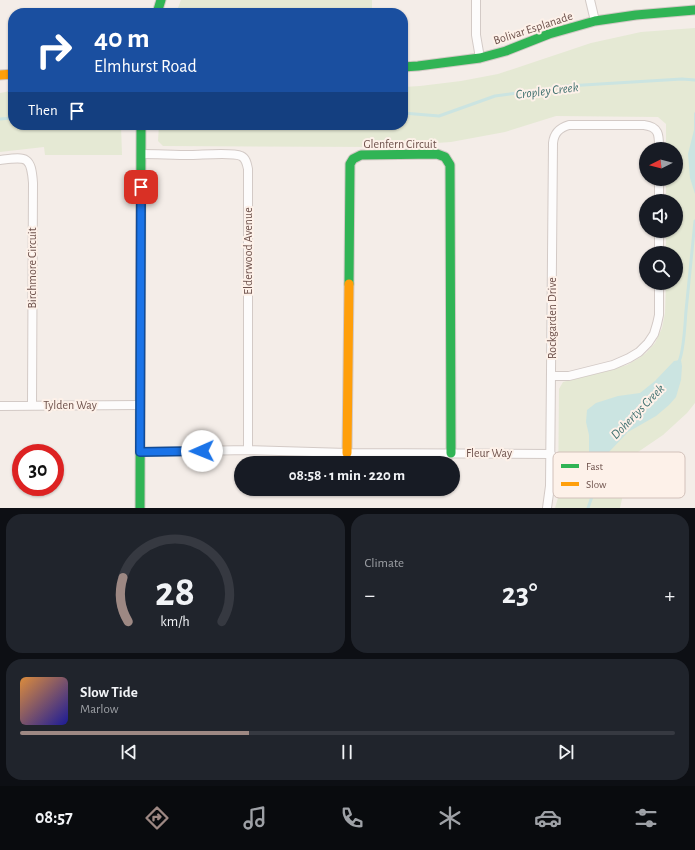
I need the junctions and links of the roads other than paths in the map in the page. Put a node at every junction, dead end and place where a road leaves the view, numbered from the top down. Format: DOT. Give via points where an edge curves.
graph roads {
  1 [pos="476,0"];
  2 [pos="590,0"];
  3 [pos="695,10"];
  4 [pos="595,21"];
  5 [pos="480,58"];
  6 [pos="408,67"];
  7 [pos="140,130"];
  8 [pos="659,142"];
  9 [pos="141,154"];
  10 [pos="0,160"];
  11 [pos="659,290"];
  12 [pos="551,376"];
  13 [pos="32,405"];
  14 [pos="140,405"];
  15 [pos="0,406"];
  16 [pos="248,450"];
  17 [pos="140,452"];
  18 [pos="348,453"];
  19 [pos="451,453"];
  20 [pos="551,454"];
  21 [pos="140,508"];
  22 [pos="547,508"];
  1 -- 5 [label="street" via="476,35"];
  2 -- 4 [label="street"];
  3 -- 4 [label="street, Bolivar Esplanade"];
  4 -- 5 [label="street, Bolivar Esplanade"];
  5 -- 6 [label="street, Bolivar Esplanade"];
  7 -- 9 [label="street"];
  8 -- 12 [label="street, Rockgarden Drive" via="654,128 644,125 569,125 556,134 553,143"];
  9 -- 14 [label="street"];
  9 -- 16 [label="street, Elderwood Avenue" via="232,154 241,156 246,162"];
  10 -- 13 [label="street, Birchmore Circuit" via="23,158 29,162 32,170"];
  11 -- 12 [label="street" via="659,315 654,334 639,352 613,364 569,376"];
  12 -- 20 [label="street, Rockgarden Drive"];
  13 -- 14 [label="street, Tylden Way"];
  13 -- 15 [label="street, Tylden Way"];
  14 -- 17 [label="street"];
  16 -- 17 [label="street, Fleur Way"];
  16 -- 18 [label="street, Fleur Way"];
  17 -- 21 [label="street"];
  18 -- 19 [label="street, Fleur Way"];
  18 -- 19 [label="street, Glenfern Circuit" via="350,164 361,155 437,154 447,158 450,165"];
  19 -- 20 [label="street, Fleur Way"];
  20 -- 22 [label="street, Rockgarden Drive"];
}
